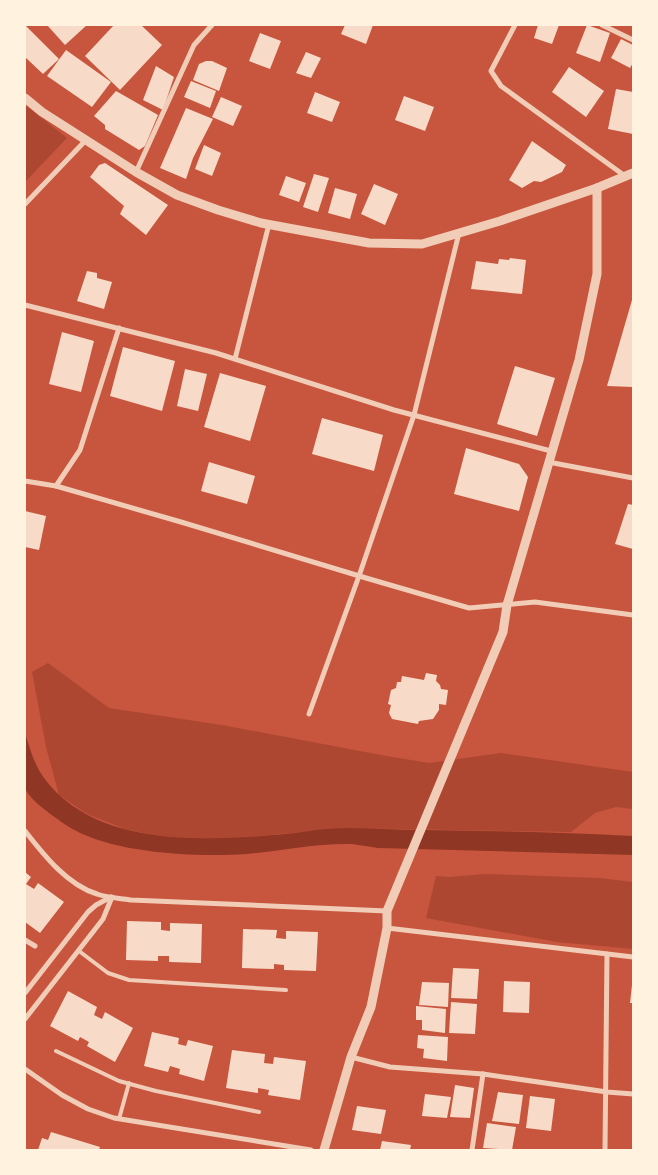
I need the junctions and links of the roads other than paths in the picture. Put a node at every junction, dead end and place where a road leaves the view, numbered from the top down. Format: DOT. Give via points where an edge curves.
graph roads {
  1 [pos="212,25"];
  2 [pos="515,25"];
  3 [pos="602,25"];
  4 [pos="633,40"];
  5 [pos="25,98"];
  6 [pos="86,140"];
  7 [pos="136,172"];
  8 [pos="629,174"];
  9 [pos="597,188"];
  10 [pos="25,204"];
  11 [pos="269,224"];
  12 [pos="459,233"];
  13 [pos="25,305"];
  14 [pos="119,328"];
  15 [pos="234,359"];
  16 [pos="414,415"];
  17 [pos="551,451"];
  18 [pos="548,462"];
  19 [pos="633,478"];
  20 [pos="25,481"];
  21 [pos="56,486"];
  22 [pos="359,576"];
  23 [pos="507,604"];
  24 [pos="633,615"];
  25 [pos="309,714"];
  26 [pos="25,831"];
  27 [pos="112,897"];
  28 [pos="387,911"];
  29 [pos="387,928"];
  30 [pos="25,940"];
  31 [pos="35,946"];
  32 [pos="79,951"];
  33 [pos="607,954"];
  34 [pos="633,957"];
  35 [pos="286,990"];
  36 [pos="25,992"];
  37 [pos="25,1019"];
  38 [pos="56,1051"];
  39 [pos="351,1058"];
  40 [pos="25,1069"];
  41 [pos="484,1074"];
  42 [pos="128,1083"];
  43 [pos="607,1092"];
  44 [pos="633,1094"];
  45 [pos="259,1112"];
  46 [pos="119,1119"];
  47 [pos="311,1150"];
  48 [pos="324,1150"];
  49 [pos="472,1150"];
  50 [pos="605,1150"];
  1 -- 7 [label="street" via="194,45"];
  2 -- 8 [label="street" via="491,71 501,86"];
  3 -- 4 [label="street"];
  5 -- 6 [label="street"];
  6 -- 7 [label="street"];
  6 -- 10 [label="street"];
  7 -- 11 [label="street" via="177,195"];
  8 -- 9 [label="street"];
  9 -- 12 [label="street"];
  9 -- 17 [label="street" via="597,274 578,360"];
  11 -- 12 [label="street" via="369,243 422,244"];
  11 -- 15 [label="street"];
  12 -- 16 [label="street"];
  13 -- 14 [label="street"];
  14 -- 15 [label="street"];
  14 -- 21 [label="street" via="80,450"];
  15 -- 16 [label="street"];
  16 -- 17 [label="street"];
  16 -- 22 [label="street"];
  17 -- 18 [label="street"];
  18 -- 19 [label="street"];
  18 -- 23 [label="street"];
  20 -- 21 [label="street"];
  21 -- 22 [label="street"];
  22 -- 23 [label="street" via="469,608"];
  22 -- 25 [label="street"];
  23 -- 24 [label="street" via="535,602"];
  23 -- 28 [label="street" via="502,632"];
  26 -- 27 [label="street" via="71,880 96,894"];
  27 -- 28 [label="street"];
  27 -- 32 [label="street" via="103,920"];
  27 -- 36 [label="street" via="88,912"];
  28 -- 29 [label="street"];
  29 -- 33 [label="street"];
  29 -- 39 [label="street" via="371,1006"];
  30 -- 31 [label="street"];
  32 -- 35 [label="lane" via="108,973 129,980"];
  32 -- 37 [label="street"];
  33 -- 34 [label="street"];
  33 -- 43 [label="street"];
  38 -- 42 [label="lane"];
  39 -- 41 [label="street" via="390,1067"];
  39 -- 48 [label="street"];
  40 -- 46 [label="street" via="88,1109"];
  41 -- 43 [label="street"];
  41 -- 49 [label="street"];
  42 -- 45 [label="lane"];
  42 -- 46 [label="lane"];
  43 -- 44 [label="street"];
  43 -- 50 [label="street"];
  46 -- 47 [label="street"];
}
